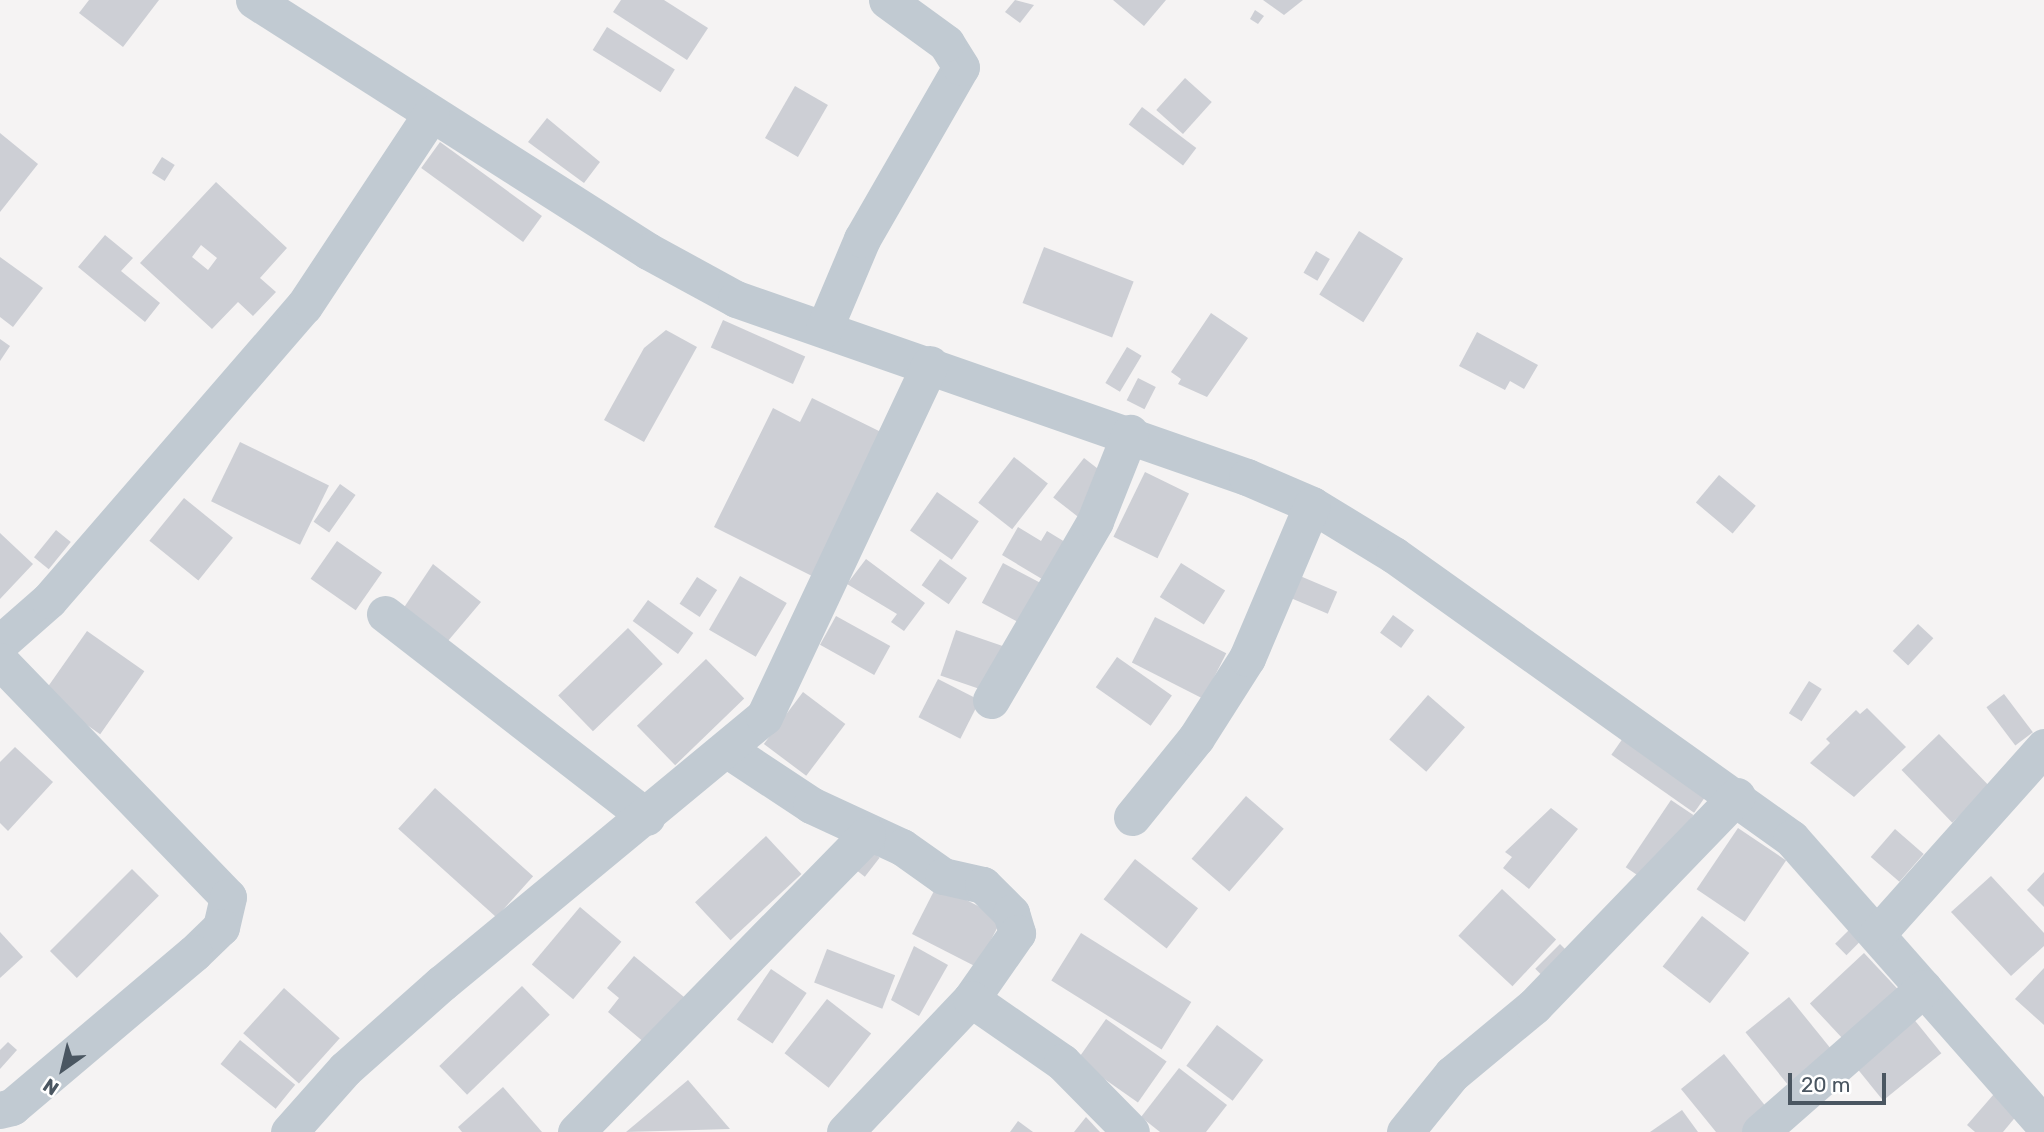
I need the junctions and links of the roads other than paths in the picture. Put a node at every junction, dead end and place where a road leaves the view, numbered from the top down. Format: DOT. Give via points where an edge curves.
graph roads {
  1 [pos="254,0"];
  2 [pos="887,0"];
  3 [pos="431,114"];
  4 [pos="824,329"];
  5 [pos="930,364"];
  6 [pos="1130,433"];
  7 [pos="1312,505"];
  8 [pos="385,614"];
  9 [pos="0,643"];
  10 [pos="0,661"];
  11 [pos="991,700"];
  12 [pos="2044,747"];
  13 [pos="728,750"];
  14 [pos="1737,796"];
  15 [pos="647,817"];
  16 [pos="1132,817"];
  17 [pos="867,835"];
  18 [pos="1877,934"];
  19 [pos="1924,988"];
  20 [pos="971,999"];
  21 [pos="0,1110"];
  22 [pos="2040,1117"];
  23 [pos="289,1132"];
  24 [pos="576,1132"];
  25 [pos="845,1132"];
  26 [pos="1131,1132"];
  27 [pos="1405,1132"];
  28 [pos="1760,1132"];
  1 -- 3 [label="street"];
  2 -- 4 [label="street" via="946,43 961,67 862,239"];
  3 -- 4 [label="street" via="659,257 737,299"];
  3 -- 9 [label="street" via="296,316 48,600"];
  4 -- 5 [label="street"];
  5 -- 6 [label="street"];
  5 -- 13 [label="street" via="764,716"];
  6 -- 7 [label="street"];
  6 -- 11 [label="street" via="1095,521"];
  7 -- 14 [label="street" via="1482,615"];
  7 -- 16 [label="street" via="1236,678"];
  8 -- 15 [label="street"];
  10 -- 21 [label="street" via="228,897 221,927 194,953 12,1107"];
  12 -- 18 [label="street"];
  13 -- 15 [label="street"];
  13 -- 17 [label="street"];
  14 -- 18 [label="street" via="1810,856"];
  14 -- 27 [label="street" via="1534,1006 1452,1074"];
  15 -- 23 [label="street" via="442,983 345,1069"];
  17 -- 20 [label="street" via="902,847 943,876 983,885 1011,912 1017,933 1010,951"];
  17 -- 24 [label="street"];
  18 -- 19 [label="street"];
  19 -- 22 [label="street"];
  19 -- 28 [label="street"];
  20 -- 25 [label="street"];
  20 -- 26 [label="street" via="1062,1062"];
}
